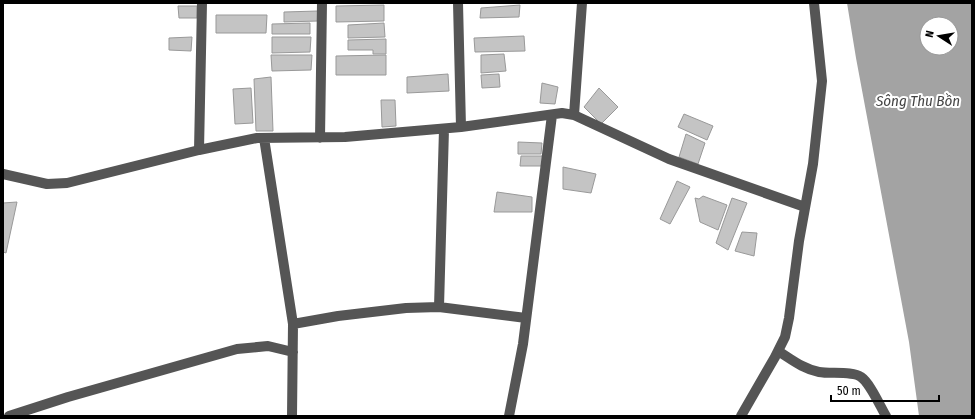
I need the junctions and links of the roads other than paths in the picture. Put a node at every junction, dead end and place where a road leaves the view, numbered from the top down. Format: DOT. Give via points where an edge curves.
graph roads {
  1 [pos="202,3"];
  2 [pos="322,3"];
  3 [pos="458,3"];
  4 [pos="582,3"];
  5 [pos="814,3"];
  6 [pos="552,115"];
  7 [pos="574,115"];
  8 [pos="461,127"];
  9 [pos="444,129"];
  10 [pos="264,138"];
  11 [pos="320,138"];
  12 [pos="199,150"];
  13 [pos="3,174"];
  14 [pos="805,207"];
  15 [pos="439,307"];
  16 [pos="526,318"];
  17 [pos="293,324"];
  18 [pos="778,351"];
  19 [pos="293,352"];
  20 [pos="511,415"];
  21 [pos="9,416"];
  22 [pos="292,416"];
  23 [pos="741,416"];
  24 [pos="886,416"];
  1 -- 12 [label="street"];
  2 -- 11 [label="street"];
  3 -- 8 [label="street"];
  4 -- 7 [label="street"];
  5 -- 14 [label="street" via="822,81 813,164"];
  6 -- 7 [label="street"];
  6 -- 8 [label="street"];
  6 -- 16 [label="street"];
  7 -- 14 [label="street" via="669,159"];
  8 -- 9 [label="street"];
  9 -- 11 [label="street"];
  9 -- 15 [label="street"];
  10 -- 11 [label="street"];
  10 -- 12 [label="street"];
  10 -- 17 [label="street"];
  12 -- 13 [label="street" via="67,183 47,184"];
  14 -- 18 [label="street" via="789,318 785,337"];
  15 -- 16 [label="street"];
  15 -- 17 [label="street" via="406,308"];
  16 -- 20 [label="street"];
  17 -- 19 [label="street"];
  18 -- 23 [label="street"];
  18 -- 24 [label="street" via="798,364 818,372 860,376 869,386"];
  19 -- 21 [label="street" via="268,346 237,349"];
  19 -- 22 [label="street"];
}
